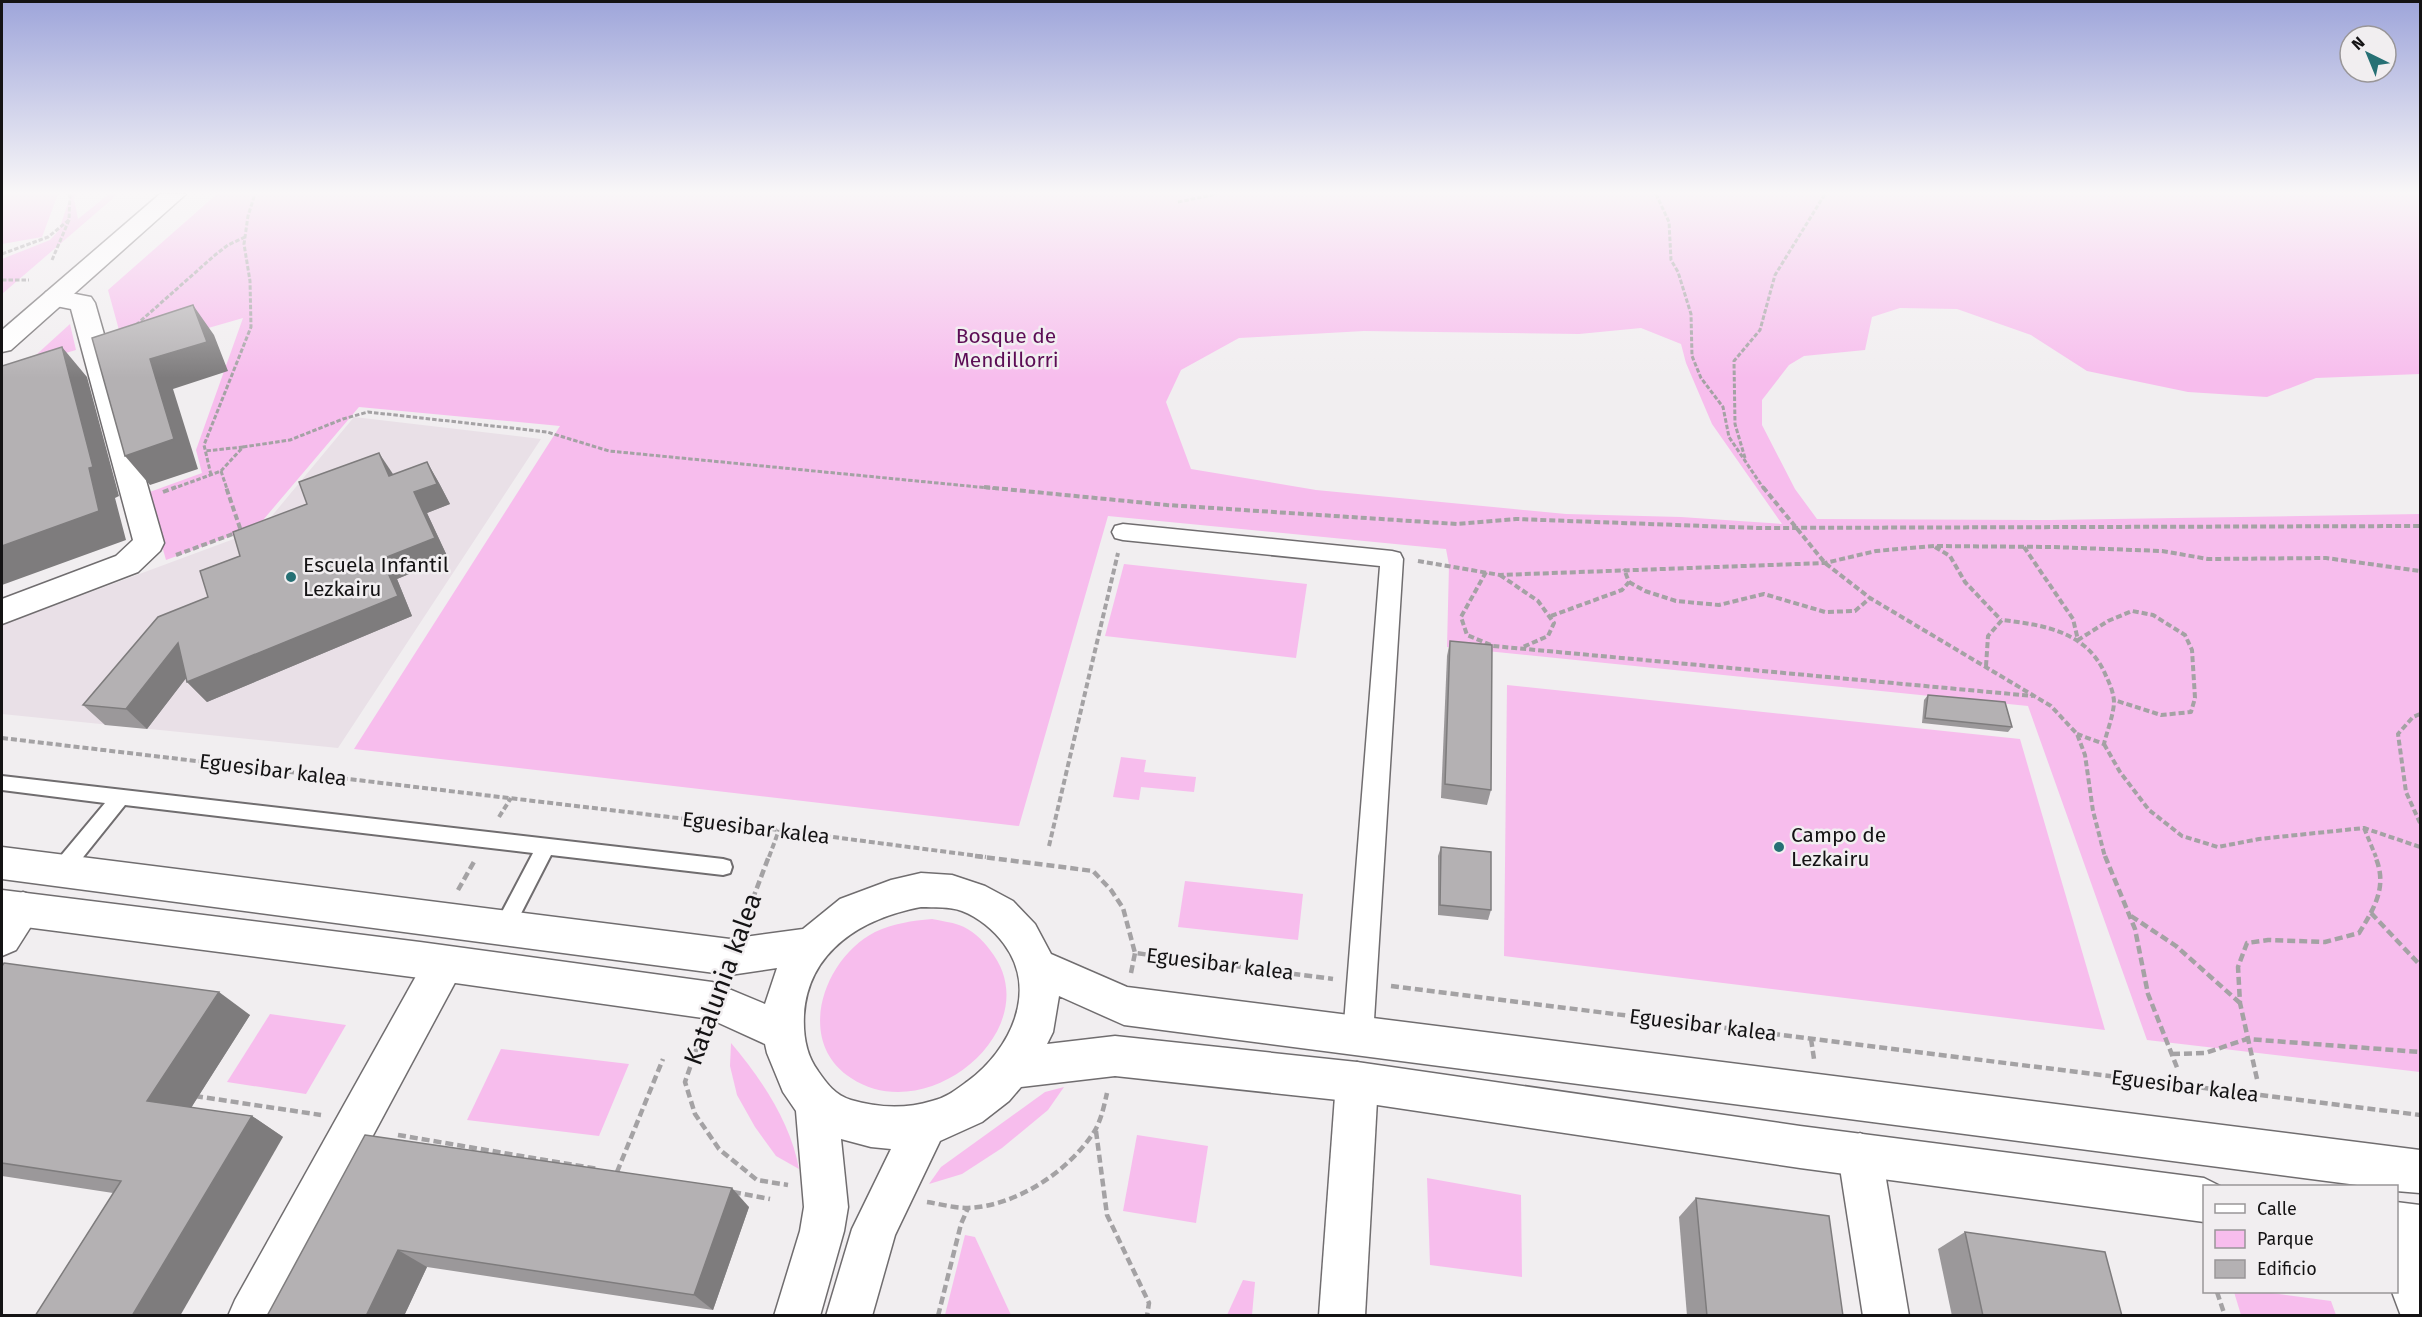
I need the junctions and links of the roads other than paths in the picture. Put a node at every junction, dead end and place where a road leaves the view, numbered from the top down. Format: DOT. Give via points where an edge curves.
graph roads {
  1 [pos="104,255"];
  2 [pos="55,298"];
  3 [pos="2,344"];
  4 [pos="1123,532"];
  5 [pos="2,612"];
  6 [pos="2,783"];
  7 [pos="121,796"];
  8 [pos="546,846"];
  9 [pos="2,863"];
  10 [pos="723,867"];
  11 [pos="61,870"];
  12 [pos="9,918"];
  13 [pos="504,927"];
  14 [pos="812,945"];
  15 [pos="444,964"];
  16 [pos="1036,966"];
  17 [pos="782,1031"];
  18 [pos="1358,1036"];
  19 [pos="1012,1068"];
  20 [pos="1357,1082"];
  21 [pos="816,1102"];
  22 [pos="926,1125"];
  23 [pos="1860,1155"];
  24 [pos="2421,1172"];
  25 [pos="2203,1200"];
  26 [pos="2398,1224"];
  27 [pos="2421,1227"];
  28 [pos="2398,1248"];
  29 [pos="2421,1305"];
  30 [pos="251,1316"];
  31 [pos="797,1316"];
  32 [pos="849,1316"];
  33 [pos="1342,1316"];
  34 [pos="1886,1316"];
  1 -- 2 [label="street"];
  2 -- 3 [label="street"];
  2 -- 5 [label="street" via="82,303 149,543 127,564"];
  4 -- 18 [label="street" via="1392,559"];
  6 -- 7 [label="lane"];
  7 -- 8 [label="lane"];
  7 -- 11 [label="lane"];
  8 -- 10 [label="lane"];
  8 -- 13 [label="lane"];
  9 -- 11 [label="street"];
  11 -- 13 [label="street"];
  12 -- 15 [label="street"];
  13 -- 14 [label="street" via="730,957"];
  14 -- 16 [label="street" via="843,917 881,898 921,890 950,892 994,908 1021,933"];
  14 -- 17 [label="street" via="795,972 784,1001"];
  15 -- 17 [label="street" via="712,1001"];
  15 -- 30 [label="street"];
  16 -- 18 [label="street" via="1124,1006"];
  16 -- 19 [label="street" via="1039,999 1031,1034"];
  17 -- 21 [label="street" via="791,1070"];
  18 -- 24 [label="street"];
  19 -- 20 [label="street" via="1115,1056"];
  19 -- 22 [label="street" via="989,1093 959,1113"];
  20 -- 23 [label="street"];
  20 -- 33 [label="street"];
  21 -- 22 [label="street" via="847,1121 885,1129"];
  21 -- 31 [label="street" via="826,1207"];
  22 -- 32 [label="street" via="874,1229"];
  23 -- 25 [label="street"];
  23 -- 34 [label="street"];
  26 -- 27 [label="street"];
  28 -- 29 [label="street"];
}
